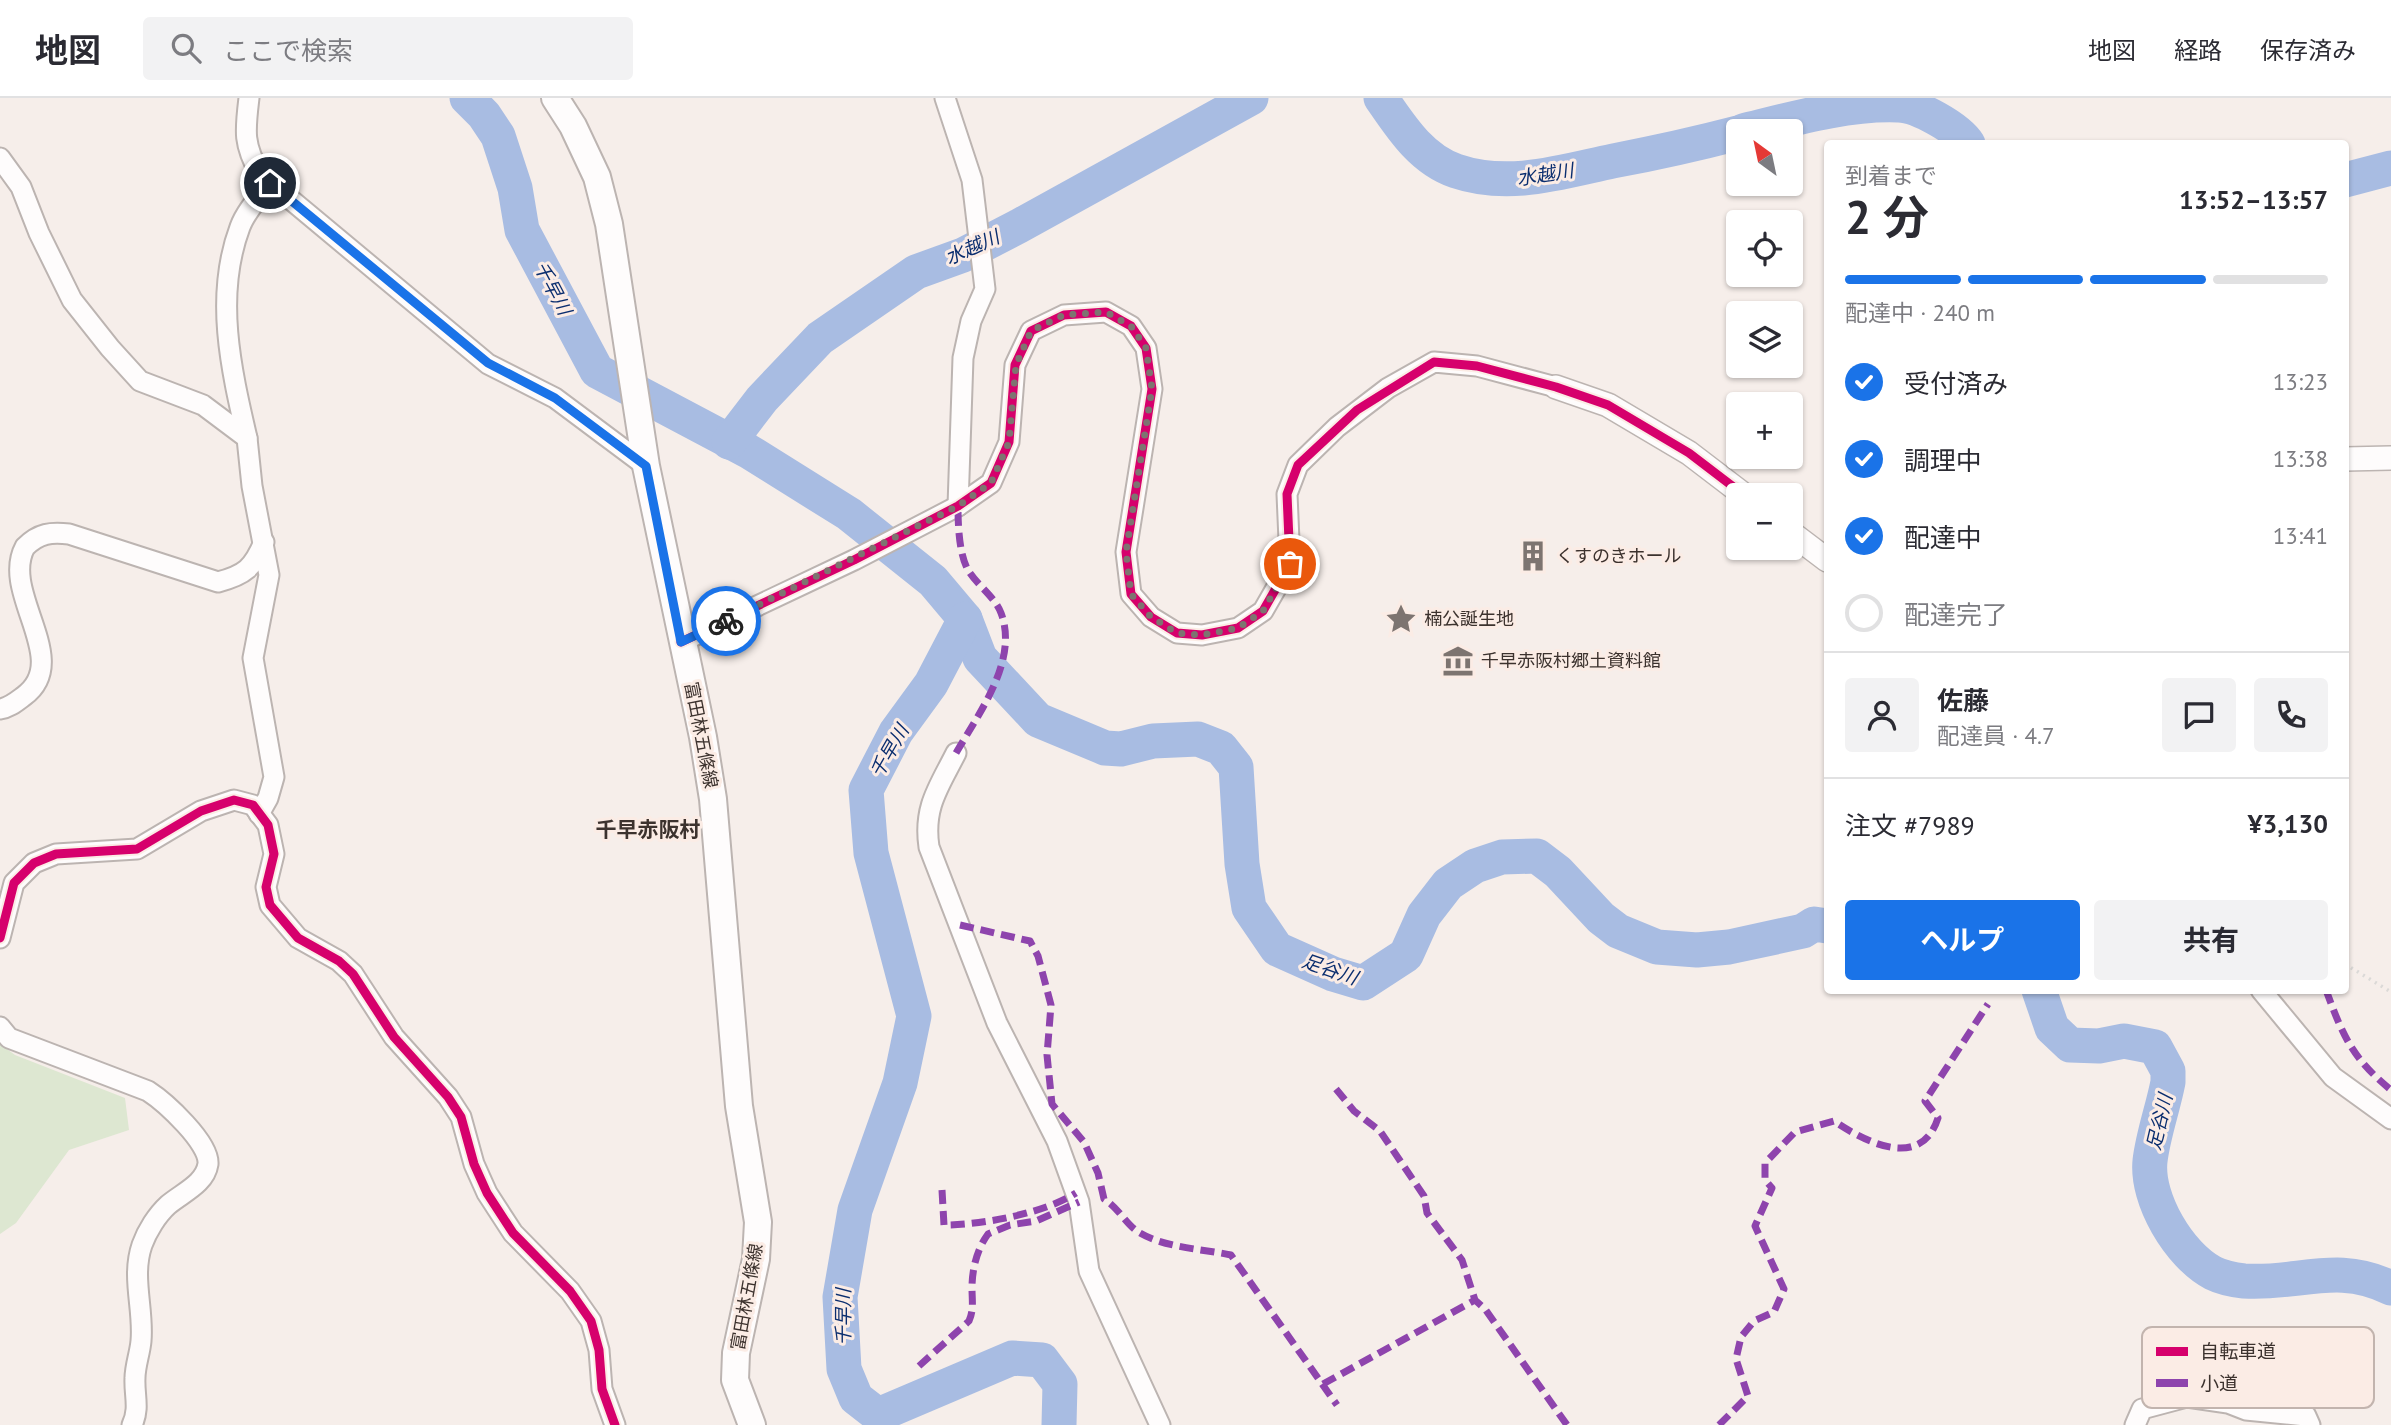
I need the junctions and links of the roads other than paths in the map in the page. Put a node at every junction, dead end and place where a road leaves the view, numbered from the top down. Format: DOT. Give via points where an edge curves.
graph roads {
  1 [pos="249,98"];
  2 [pos="555,98"];
  3 [pos="945,98"];
  4 [pos="0,158"];
  5 [pos="270,183"];
  6 [pos="1556,387"];
  7 [pos="247,438"];
  8 [pos="2391,458"];
  9 [pos="2349,459"];
  10 [pos="646,466"];
  11 [pos="1728,483"];
  12 [pos="958,506"];
  13 [pos="1803,541"];
  14 [pos="264,542"];
  15 [pos="1824,558"];
  16 [pos="681,642"];
  17 [pos="0,709"];
  18 [pos="956,752"];
  19 [pos="260,814"];
  20 [pos="0,938"];
  21 [pos="2265,994"];
  22 [pos="0,1027"];
  23 [pos="2391,1119"];
  24 [pos="2145,1408"];
  25 [pos="2241,1408"];
  26 [pos="132,1425"];
  27 [pos="615,1425"];
  28 [pos="752,1425"];
  29 [pos="1160,1425"];
  30 [pos="2135,1425"];
  31 [pos="2310,1425"];
  1 -- 5 [label="street" via="247,151"];
  2 -- 10 [label="main road, 富田林五條線" via="597,177 609,224"];
  3 -- 12 [label="street" via="972,180 985,289 971,321 963,358"];
  4 -- 7 [label="street" via="21,187 72,300 110,348 140,381 204,405"];
  5 -- 7 [label="street" via="240,226 225,288 233,378"];
  5 -- 10 [label="street" via="488,363 555,398"];
  6 -- 11 [label="street" via="1608,405 1689,453"];
  6 -- 12 [label="street" via="1477,366 1434,362 1388,388 1337,427 1298,465 1287,495 1290,564 1263,611 1238,628 1202,635 1177,633 1151,617 1131,594 1126,552 1152,389 1146,348 1131,326 1106,312 1064,315 1031,331 1016,365 1009,442 991,483"];
  7 -- 14 [label="street"];
  8 -- 9 [label="street"];
  10 -- 16 [label="main road, 富田林五條線"];
  12 -- 16 [label="street"];
  13 -- 15 [label="street"];
  14 -- 17 [label="street" via="256,560 240,576 218,582 69,534 47,532 26,545 15,560 11,582 38,659 37,675 27,694"];
  14 -- 19 [label="street" via="269,575 253,658 274,777"];
  16 -- 28 [label="main road, 富田林五條線" via="713,799 739,1105 758,1222 735,1380"];
  18 -- 29 [label="street" via="929,806 929,847 997,1023 1057,1141 1079,1202 1089,1271"];
  19 -- 20 [label="street" via="253,805 234,800 201,811 137,849 56,853 34,863 14,883"];
  19 -- 27 [label="street" via="268,825 274,854 266,887 270,905 298,937 353,974 394,1037 448,1097 461,1117 487,1193 513,1233 570,1291 591,1321 602,1389"];
  21 -- 23 [label="street" via="2333,1077"];
  22 -- 26 [label="street" via="9,1038 148,1091 205,1149 208,1163 203,1176 167,1206 142,1245 137,1270 141,1340"];
  24 -- 30 [label="street"];
  25 -- 31 [label="street" via="2306,1416"];
}
